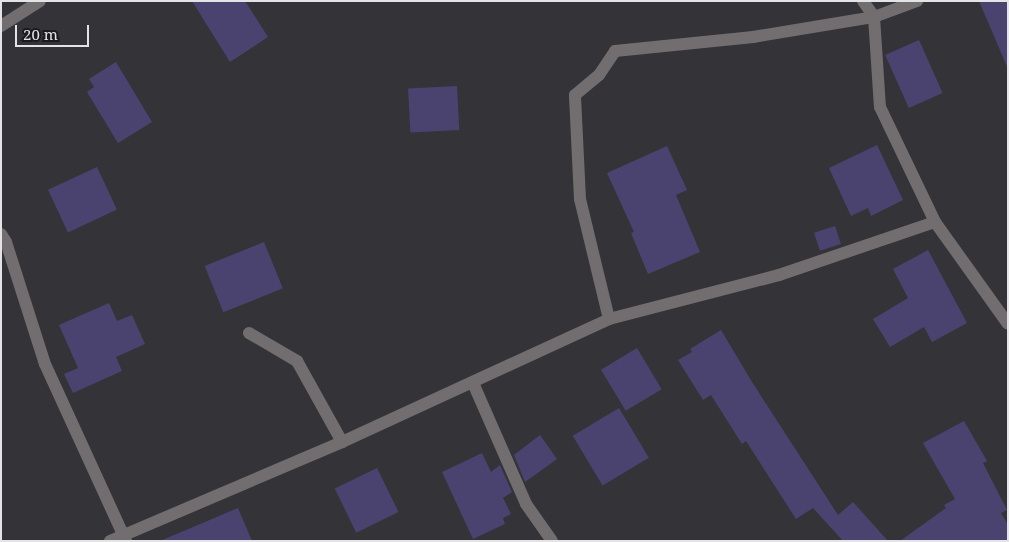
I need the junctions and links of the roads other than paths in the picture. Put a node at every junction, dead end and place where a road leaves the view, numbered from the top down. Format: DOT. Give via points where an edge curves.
graph roads {
  1 [pos="40,1"];
  2 [pos="863,1"];
  3 [pos="917,1"];
  4 [pos="874,17"];
  5 [pos="1,26"];
  6 [pos="935,222"];
  7 [pos="1,234"];
  8 [pos="609,318"];
  9 [pos="1008,324"];
  10 [pos="249,333"];
  11 [pos="473,383"];
  12 [pos="342,442"];
  13 [pos="125,538"];
  14 [pos="110,541"];
  15 [pos="552,541"];
  1 -- 5 [label="street"];
  2 -- 4 [label="street"];
  3 -- 4 [label="street"];
  4 -- 6 [label="street" via="880,107"];
  4 -- 8 [label="street" via="753,37 615,51 599,75 575,95 580,199"];
  6 -- 8 [label="street" via="779,275"];
  6 -- 9 [label="street"];
  7 -- 13 [label="street" via="45,364"];
  8 -- 11 [label="street"];
  10 -- 12 [label="street" via="296,361"];
  11 -- 12 [label="street"];
  11 -- 15 [label="street" via="526,504"];
  12 -- 13 [label="street"];
  13 -- 14 [label="street"];
}
